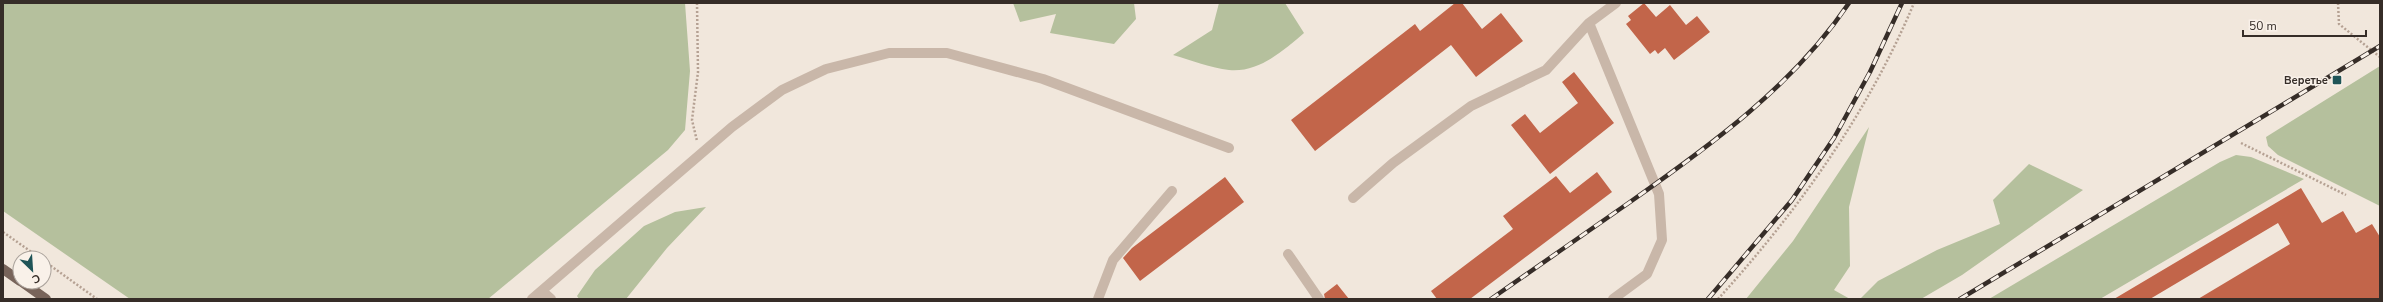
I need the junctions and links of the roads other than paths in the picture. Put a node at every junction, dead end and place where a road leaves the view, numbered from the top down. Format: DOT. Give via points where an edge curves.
graph roads {
  1 [pos="1616,3"];
  2 [pos="1589,23"];
  3 [pos="1229,148"];
  4 [pos="1172,191"];
  5 [pos="1353,198"];
  6 [pos="1288,254"];
  7 [pos="3,268"];
  8 [pos="12,274"];
  9 [pos="34,290"];
  10 [pos="542,291"];
  11 [pos="46,299"];
  12 [pos="532,299"];
  13 [pos="551,299"];
  14 [pos="1098,299"];
  15 [pos="1319,299"];
  16 [pos="1614,299"];
  1 -- 2 [label="lane"];
  2 -- 5 [label="lane" via="1546,70 1471,106 1393,163"];
  2 -- 16 [label="lane" via="1659,194 1662,240 1647,274"];
  3 -- 10 [label="lane" via="1043,79 947,53 889,53 826,70 782,90 732,127"];
  4 -- 14 [label="lane" via="1113,260"];
  6 -- 15 [label="lane"];
  7 -- 8 [label="main road"];
  9 -- 11 [label="main road"];
  10 -- 12 [label="lane"];
  10 -- 13 [label="lane"];
}
